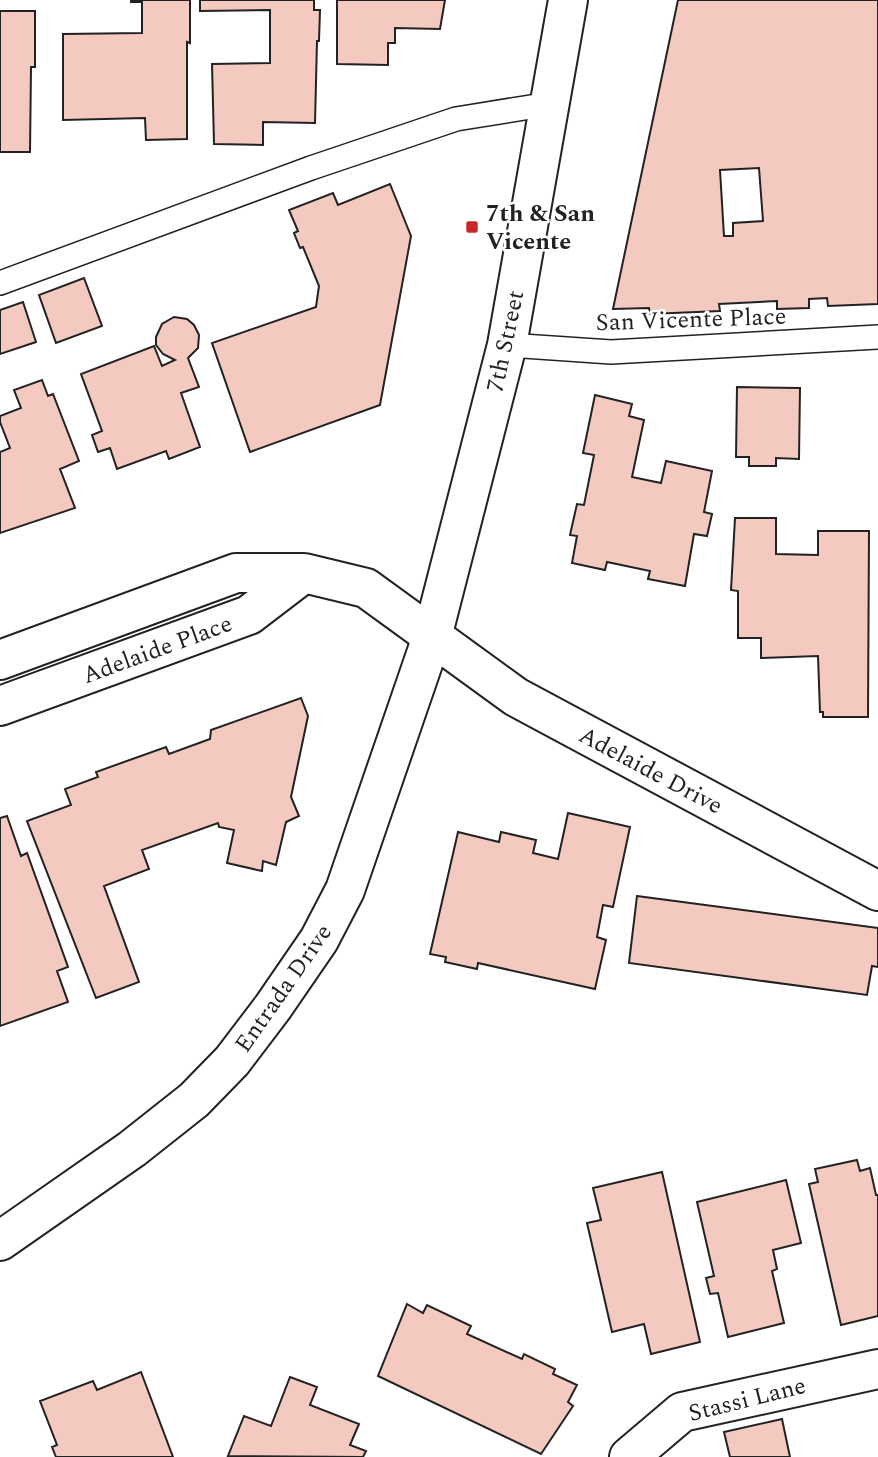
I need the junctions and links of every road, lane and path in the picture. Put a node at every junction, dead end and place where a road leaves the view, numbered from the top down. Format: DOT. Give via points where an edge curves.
graph roads {
  1 [pos="568,0"];
  2 [pos="549,104"];
  3 [pos="0,283"];
  4 [pos="878,337"];
  5 [pos="507,345"];
  6 [pos="304,573"];
  7 [pos="432,637"];
  8 [pos="0,660"];
  9 [pos="0,706"];
  10 [pos="878,891"];
  11 [pos="0,1241"];
  12 [pos="878,1368"];
  13 [pos="629,1457"];
  1 -- 2 [label="street, 7th Street"];
  2 -- 3 [label="lane" via="456,119"];
  2 -- 5 [label="street, 7th Street"];
  4 -- 5 [label="lane, San Vicente Place" via="611,352"];
  5 -- 7 [label="street, 7th Street"];
  6 -- 7 [label="street, Adelaide Place" via="366,588"];
  6 -- 8 [label="street, Adelaide Place" via="236,573"];
  6 -- 9 [label="street, Adelaide Place" via="249,615"];
  7 -- 10 [label="street, Adelaide Drive" via="516,697"];
  7 -- 11 [label="street, Entrada Drive" via="345,890 319,940 273,1007 232,1062 194,1100"];
  12 -- 13 [label="street, Stassi Lane" via="682,1412"];
}
